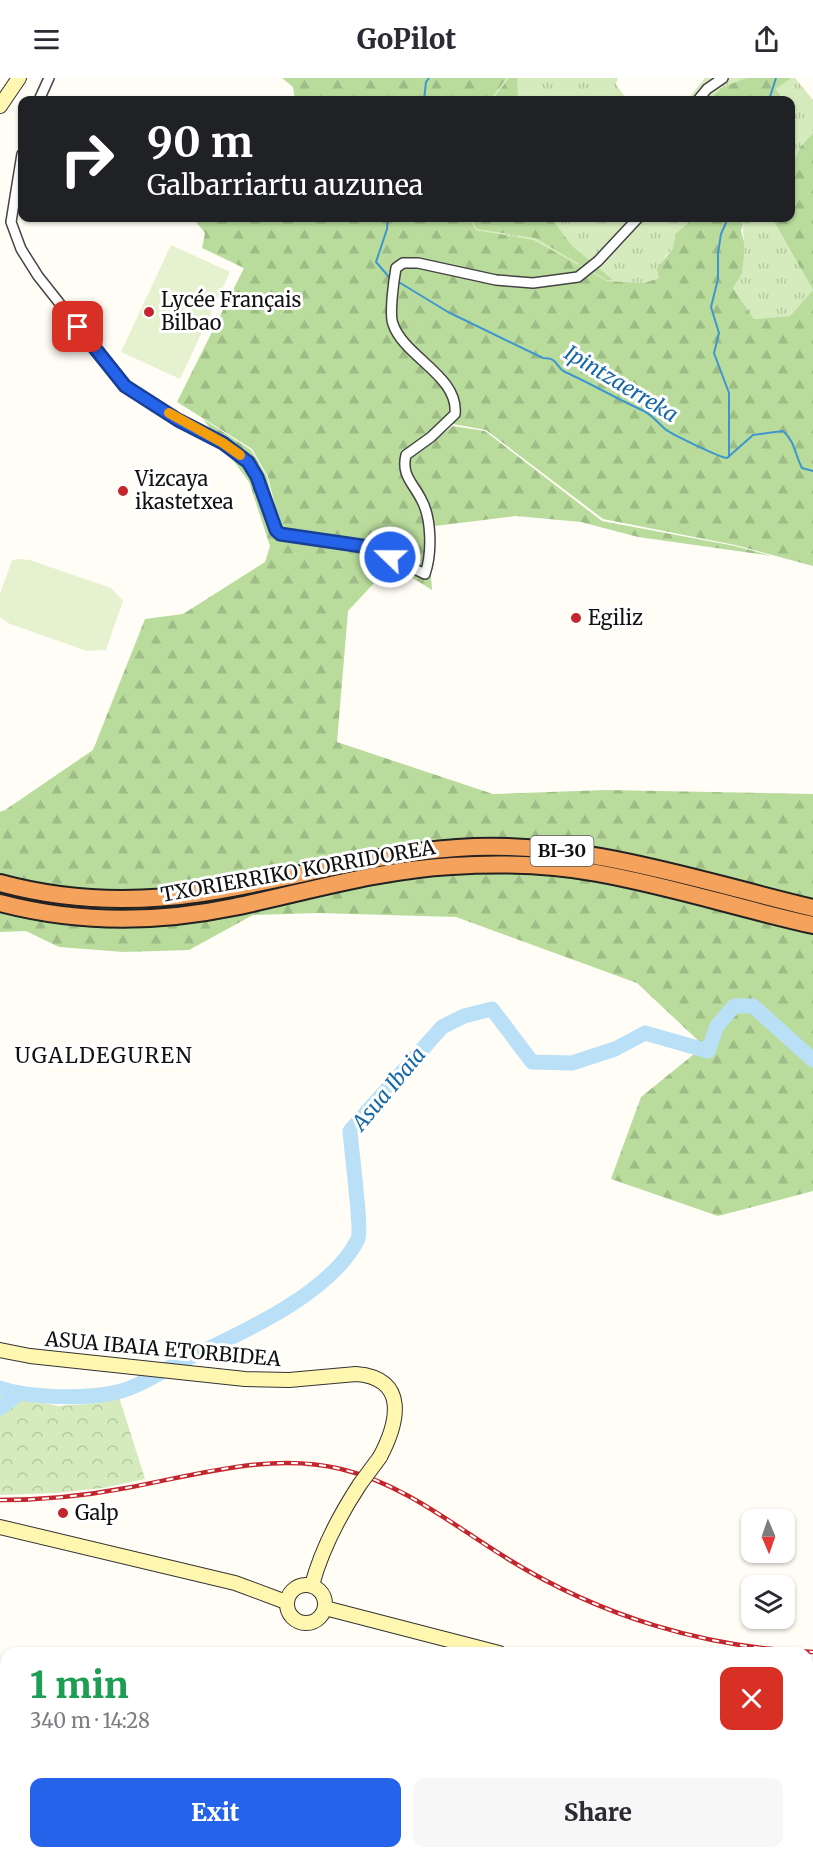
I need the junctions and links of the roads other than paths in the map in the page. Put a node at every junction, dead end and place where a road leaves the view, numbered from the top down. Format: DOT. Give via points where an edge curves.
graph roads {
  1 [pos="12,78"];
  2 [pos="20,78"];
  3 [pos="50,78"];
  4 [pos="723,78"];
  5 [pos="0,93"];
  6 [pos="41,96"];
  7 [pos="701,96"];
  8 [pos="0,106"];
  9 [pos="18,181"];
  10 [pos="634,222"];
  11 [pos="0,883"];
  12 [pos="0,903"];
  13 [pos="813,908"];
  14 [pos="813,925"];
  15 [pos="0,1350"];
  16 [pos="0,1527"];
  17 [pos="312,1586"];
  18 [pos="286,1602"];
  19 [pos="325,1608"];
  20 [pos="476,1647"];
  1 -- 5 [label="street"];
  2 -- 8 [label="street"];
  3 -- 6 [label="street"];
  4 -- 7 [label="street"];
  9 -- 10 [label="street" via="12,222 18,242 38,276 125,386 223,443 248,462 280,534 369,547 425,574 429,539 423,501 403,465 406,455 455,414 456,402 445,384 400,338 392,322 396,268 403,263 418,263 496,280 533,283 578,277"];
  11 -- 13 [label="highway, TXORIERRIKO KORRIDOREA / BI-30" via="79,897 155,898 421,851 523,847 611,858"];
  12 -- 14 [label="highway, TXORIERRIKO KORRIDOREA / BI-30" via="79,917 148,918 233,908 396,872 510,864 606,875"];
  15 -- 17 [label="street, ASUA IBAIA ETORBIDEA, bridge" via="266,1381 356,1374 376,1378 388,1387 396,1418 391,1433 329,1536"];
  16 -- 18 [label="street" via="235,1583"];
  17 -- 18 [label="street" via="295,1587"];
  17 -- 19 [label="street" via="324,1597"];
  18 -- 19 [label="street" via="289,1615 306,1624 318,1619"];
  19 -- 20 [label="street"];
}
